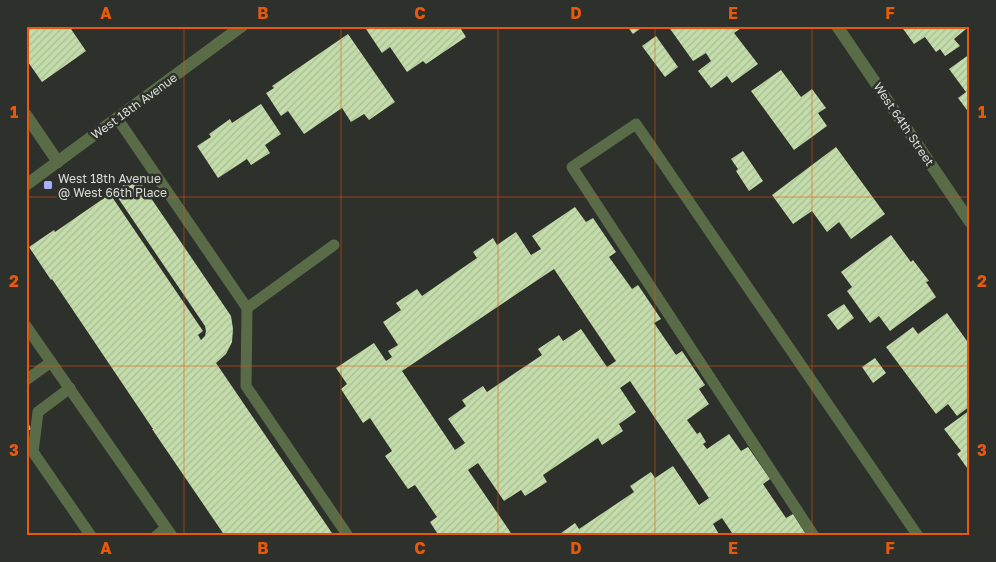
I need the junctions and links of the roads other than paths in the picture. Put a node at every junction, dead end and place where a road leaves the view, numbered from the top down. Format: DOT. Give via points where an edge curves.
graph roads {
  1 [pos="242,26"];
  2 [pos="837,26"];
  3 [pos="26,114"];
  4 [pos="118,118"];
  5 [pos="58,162"];
  6 [pos="26,185"];
  7 [pos="970,222"];
  8 [pos="334,245"];
  9 [pos="247,308"];
  10 [pos="26,326"];
  11 [pos="51,362"];
  12 [pos="26,380"];
  13 [pos="70,388"];
  14 [pos="169,532"];
  15 [pos="91,536"];
  16 [pos="156,536"];
  17 [pos="348,536"];
  18 [pos="814,536"];
  19 [pos="918,536"];
  1 -- 4 [label="street, West 18th Avenue"];
  2 -- 7 [label="street, West 64th Street"];
  3 -- 5 [label="street"];
  4 -- 5 [label="street, West 18th Avenue"];
  4 -- 9 [label="lane"];
  5 -- 6 [label="street, West 18th Avenue"];
  8 -- 9 [label="lane"];
  9 -- 17 [label="lane" via="246,386"];
  10 -- 11 [label="lane"];
  11 -- 12 [label="lane"];
  11 -- 13 [label="lane"];
  13 -- 14 [label="lane"];
  13 -- 15 [label="lane" via="38,412 33,452"];
  14 -- 16 [label="lane"];
  18 -- 19 [label="lane" via="572,167 636,124"];
}
